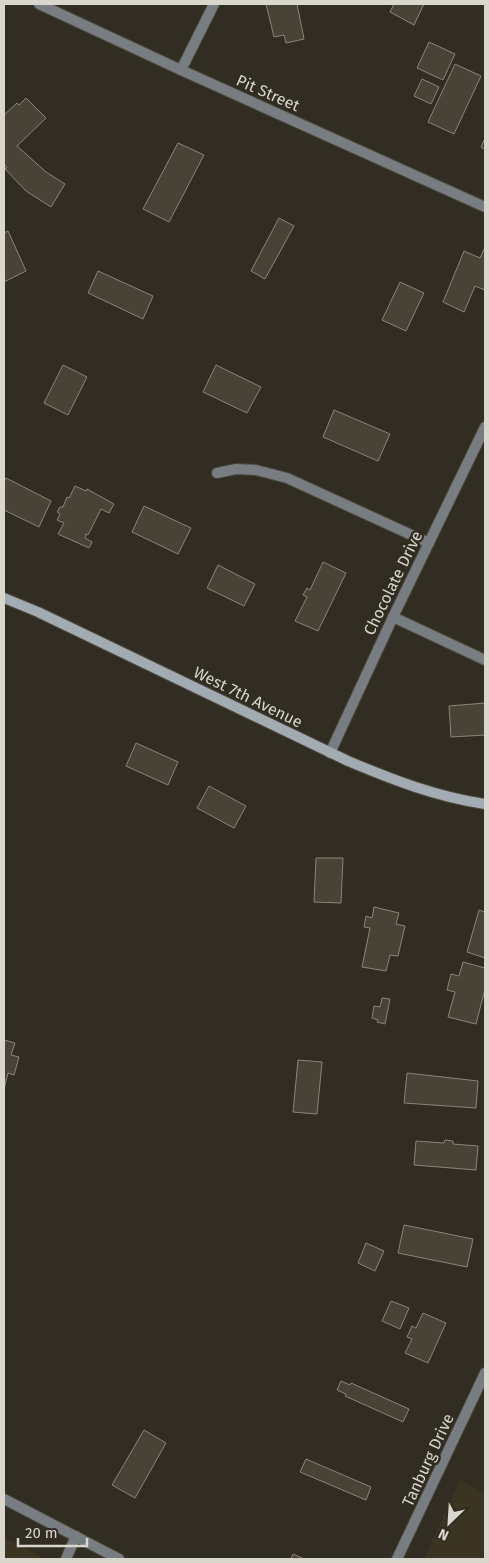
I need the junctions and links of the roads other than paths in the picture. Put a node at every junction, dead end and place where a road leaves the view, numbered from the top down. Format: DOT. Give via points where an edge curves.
graph roads {
  1 [pos="39,4"];
  2 [pos="214,4"];
  3 [pos="181,70"];
  4 [pos="485,207"];
  5 [pos="485,427"];
  6 [pos="482,442"];
  7 [pos="217,473"];
  8 [pos="429,544"];
  9 [pos="4,598"];
  10 [pos="393,617"];
  11 [pos="485,660"];
  12 [pos="330,753"];
  13 [pos="485,804"];
  14 [pos="485,1373"];
  15 [pos="4,1499"];
  16 [pos="76,1536"];
  17 [pos="66,1559"];
  18 [pos="119,1559"];
  19 [pos="397,1559"];
  1 -- 3 [label="street, Pit Street"];
  2 -- 3 [label="street"];
  3 -- 4 [label="street, Pit Street"];
  5 -- 6 [label="street, Chocolate Drive"];
  6 -- 8 [label="street, Chocolate Drive"];
  7 -- 8 [label="street" via="236,469 256,470 287,478"];
  8 -- 10 [label="street, Chocolate Drive"];
  9 -- 12 [label="main road, West 7th Avenue"];
  10 -- 11 [label="street"];
  10 -- 12 [label="street, Chocolate Drive"];
  12 -- 13 [label="main road, West 7th Avenue" via="422,790"];
  14 -- 19 [label="street, Tanburg Drive"];
  15 -- 16 [label="street"];
  16 -- 17 [label="street"];
  16 -- 18 [label="street"];
}
